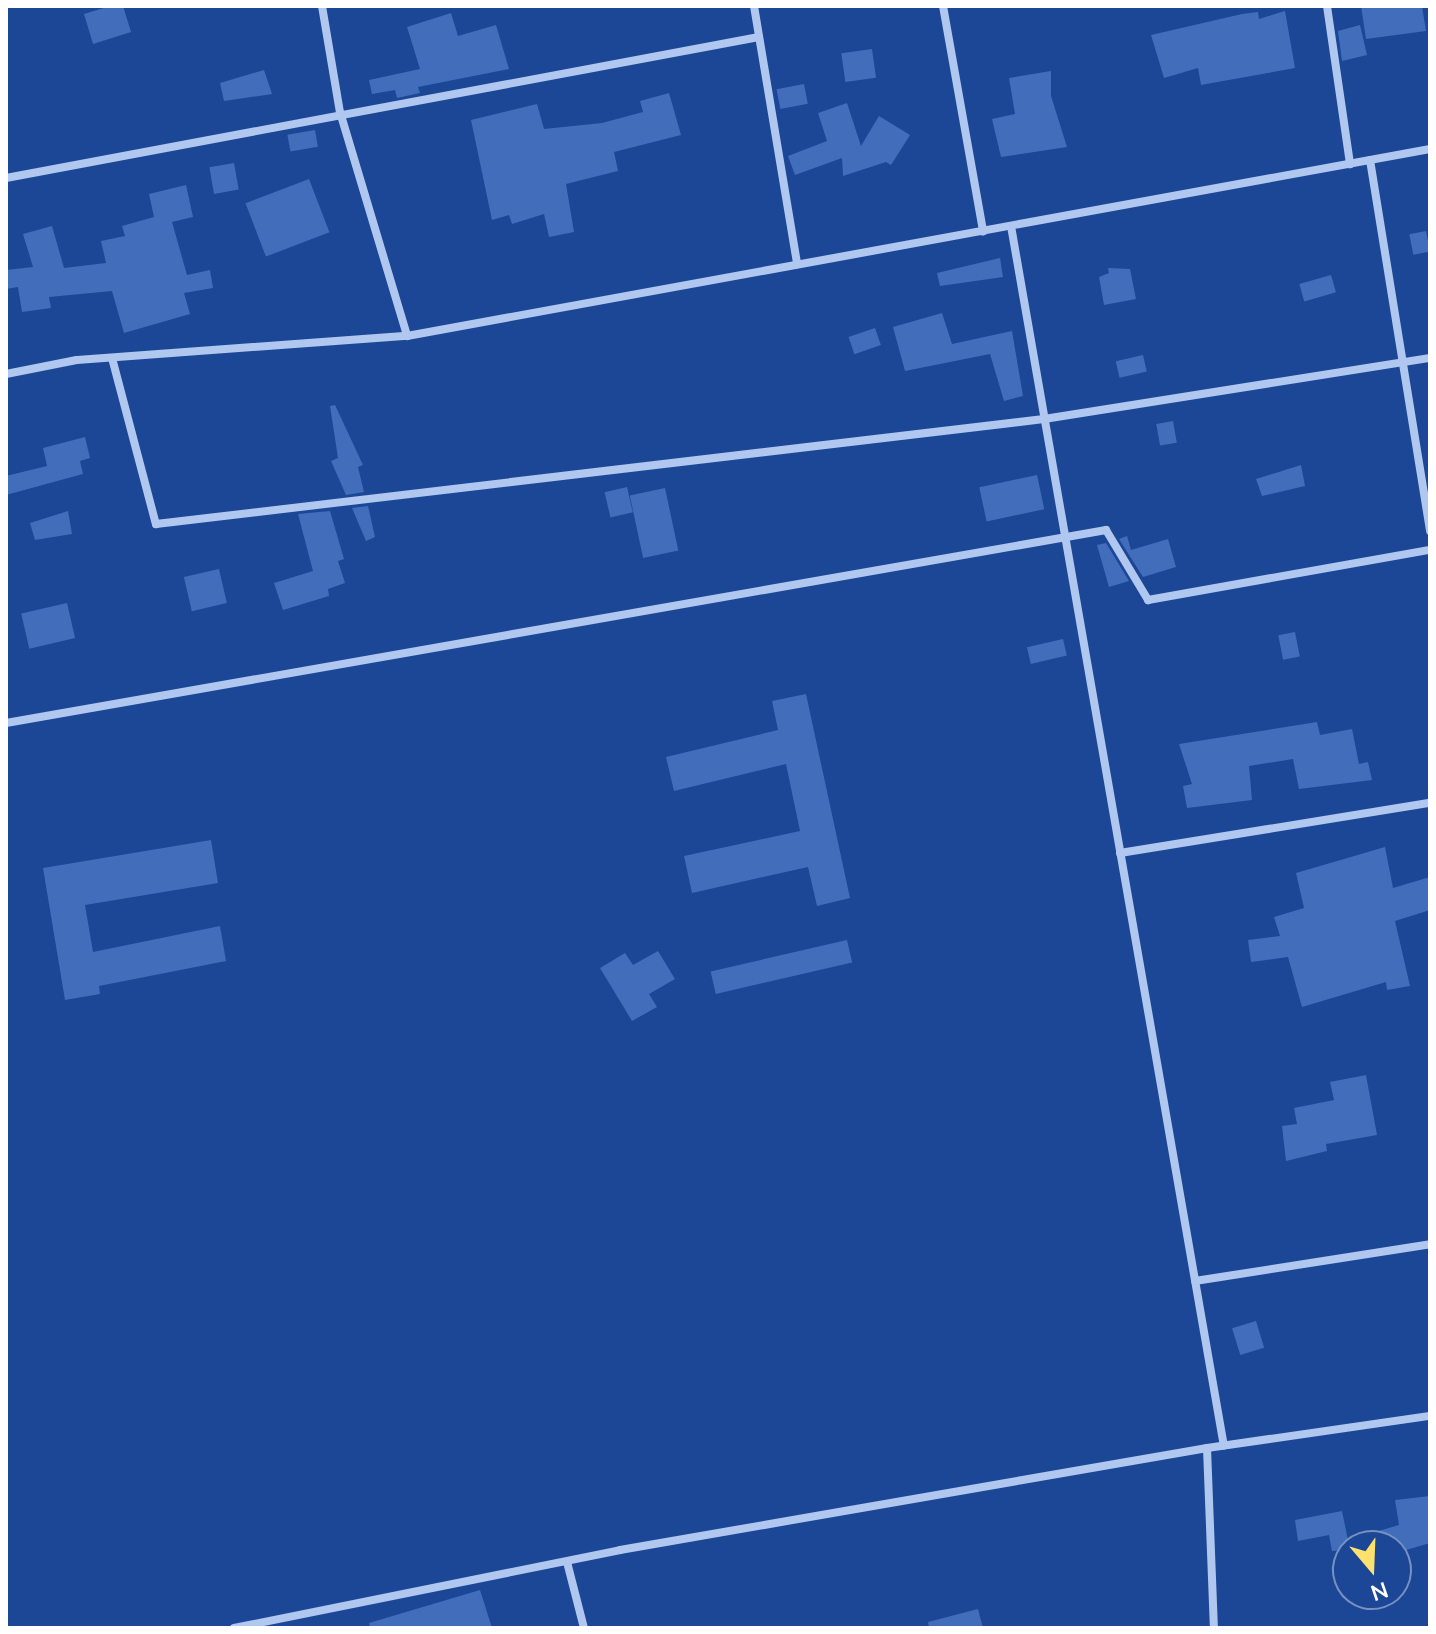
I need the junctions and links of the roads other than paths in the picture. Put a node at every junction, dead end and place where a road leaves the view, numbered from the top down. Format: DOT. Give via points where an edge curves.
graph roads {
  1 [pos="322,6"];
  2 [pos="754,6"];
  3 [pos="943,6"];
  4 [pos="1327,6"];
  5 [pos="759,37"];
  6 [pos="340,112"];
  7 [pos="1430,149"];
  8 [pos="1370,160"];
  9 [pos="1350,164"];
  10 [pos="6,178"];
  11 [pos="1011,226"];
  12 [pos="983,231"];
  13 [pos="797,264"];
  14 [pos="407,336"];
  15 [pos="112,358"];
  16 [pos="1430,358"];
  17 [pos="1403,363"];
  18 [pos="6,374"];
  19 [pos="1044,419"];
  20 [pos="1430,531"];
  21 [pos="1064,538"];
  22 [pos="1430,550"];
  23 [pos="6,723"];
  24 [pos="1430,803"];
  25 [pos="1120,853"];
  26 [pos="1430,1244"];
  27 [pos="1195,1281"];
  28 [pos="1430,1416"];
  29 [pos="1224,1446"];
  30 [pos="1207,1448"];
  31 [pos="567,1562"];
  32 [pos="295,1623"];
  33 [pos="234,1628"];
  34 [pos="584,1628"];
  35 [pos="1214,1628"];
  1 -- 6 [label="street"];
  2 -- 5 [label="street"];
  3 -- 12 [label="street"];
  4 -- 9 [label="street"];
  5 -- 6 [label="street"];
  5 -- 13 [label="street"];
  6 -- 10 [label="street"];
  6 -- 14 [label="street"];
  7 -- 8 [label="street"];
  8 -- 9 [label="street"];
  8 -- 17 [label="street"];
  9 -- 11 [label="street"];
  11 -- 12 [label="street"];
  11 -- 19 [label="street"];
  12 -- 13 [label="street"];
  13 -- 14 [label="street"];
  14 -- 15 [label="street"];
  15 -- 18 [label="street"];
  15 -- 19 [label="street" via="156,524"];
  16 -- 17 [label="street"];
  17 -- 19 [label="street"];
  17 -- 20 [label="street"];
  19 -- 21 [label="street"];
  21 -- 22 [label="street" via="1106,530 1148,600"];
  21 -- 23 [label="street"];
  21 -- 25 [label="street"];
  24 -- 25 [label="street"];
  25 -- 27 [label="street"];
  26 -- 27 [label="street"];
  27 -- 29 [label="street"];
  28 -- 29 [label="street"];
  29 -- 30 [label="street"];
  30 -- 31 [label="street"];
  30 -- 35 [label="street"];
  31 -- 32 [label="street"];
  31 -- 34 [label="street"];
  32 -- 33 [label="street"];
}
